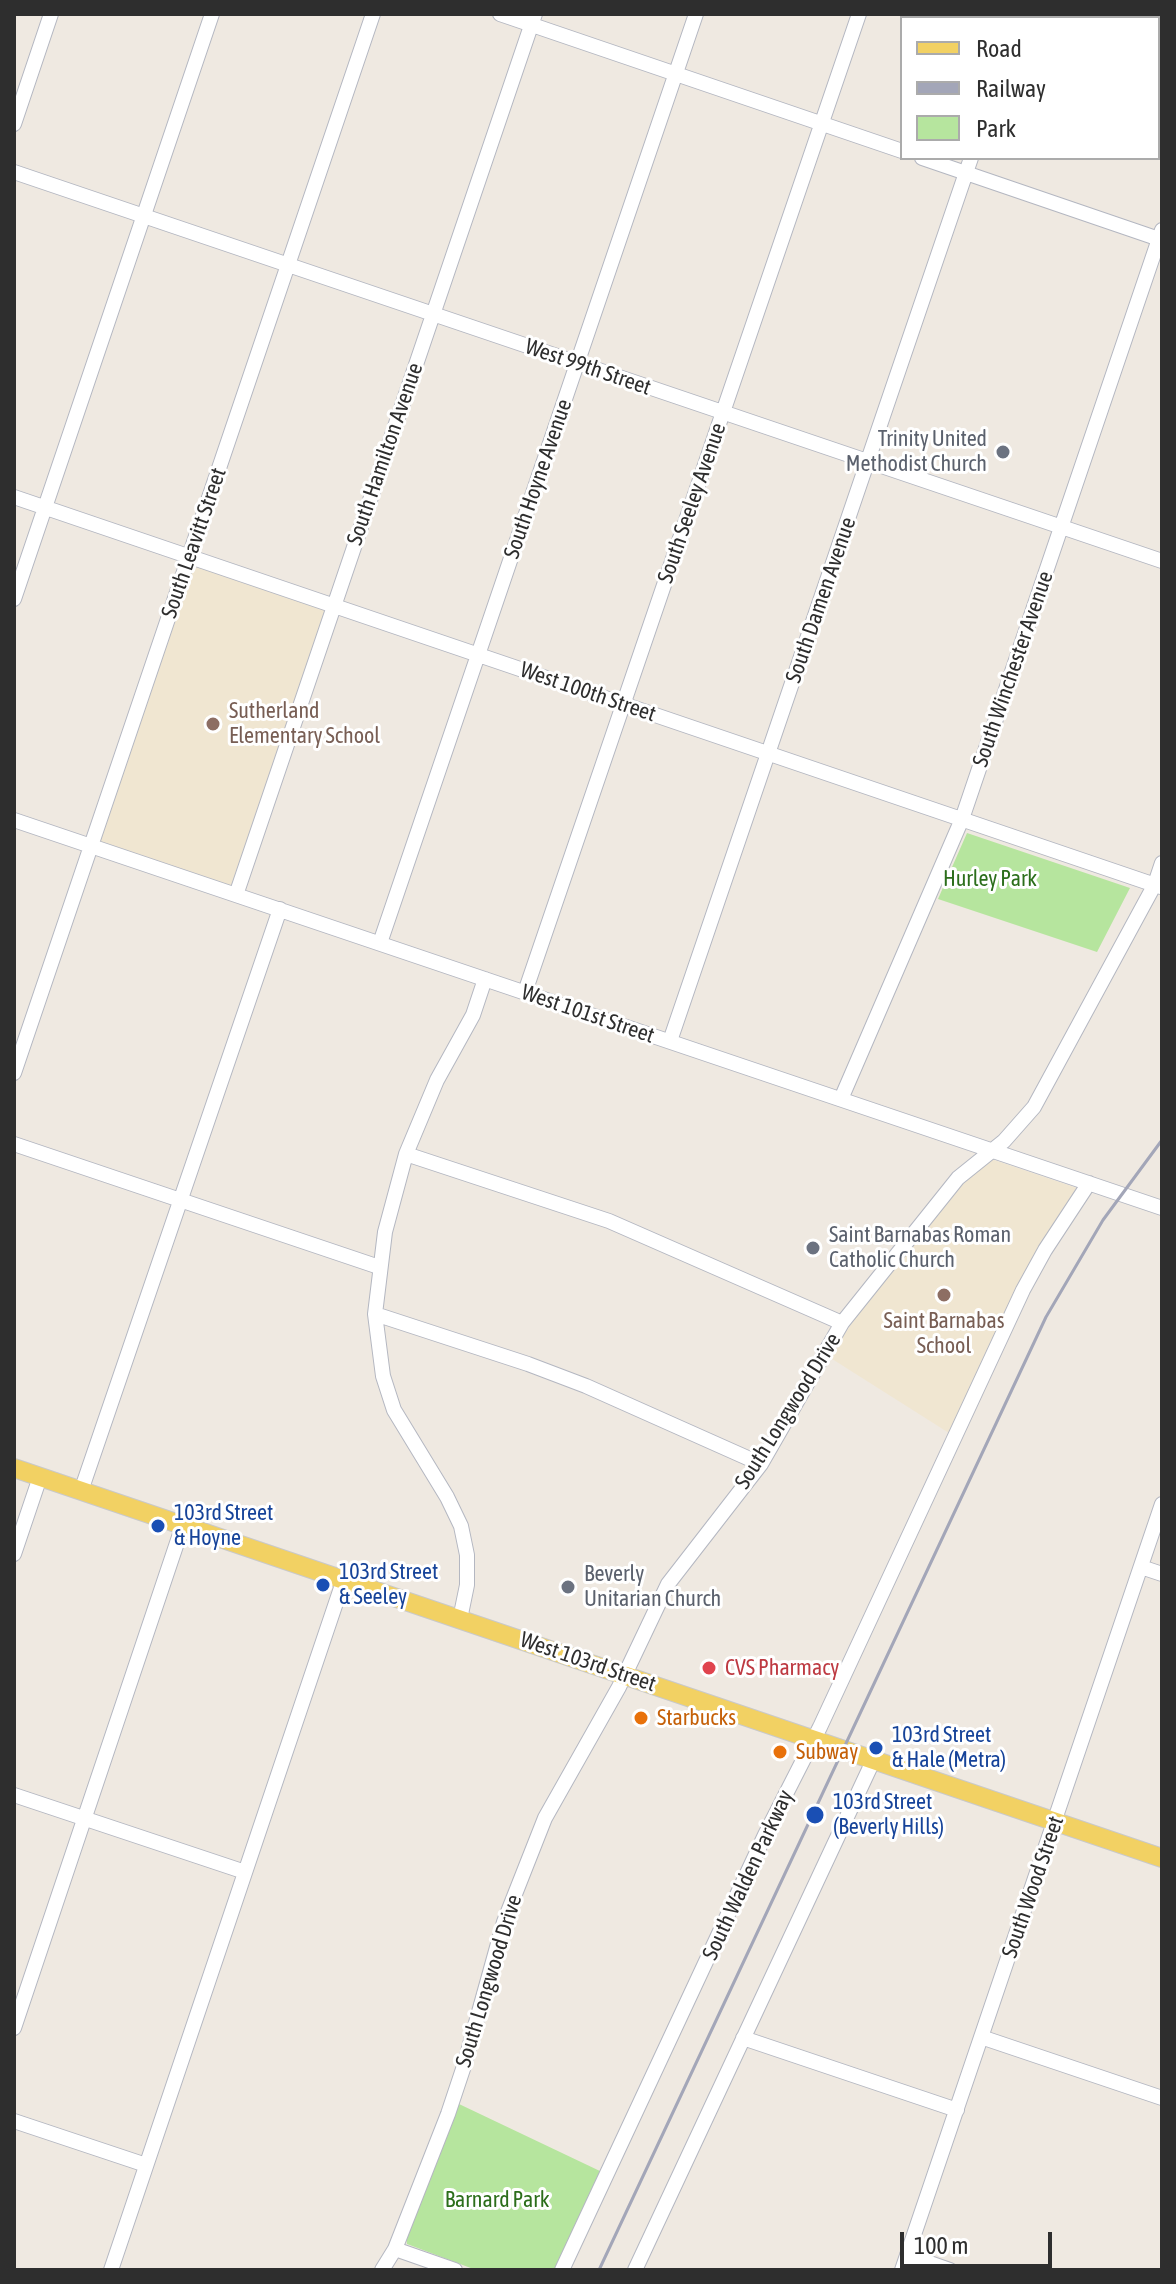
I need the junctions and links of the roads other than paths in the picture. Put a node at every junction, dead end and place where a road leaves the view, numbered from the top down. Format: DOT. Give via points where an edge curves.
graph roads {
  1 [pos="51,14"];
  2 [pos="212,14"];
  3 [pos="373,14"];
  4 [pos="500,14"];
  5 [pos="696,14"];
  6 [pos="859,14"];
  7 [pos="533,19"];
  8 [pos="675,74"];
  9 [pos="14,124"];
  10 [pos="822,124"];
  11 [pos="900,150"];
  12 [pos="928,160"];
  13 [pos="970,160"];
  14 [pos="14,172"];
  15 [pos="966,173"];
  16 [pos="144,217"];
  17 [pos="1161,236"];
  18 [pos="288,266"];
  19 [pos="433,314"];
  20 [pos="577,364"];
  21 [pos="722,413"];
  22 [pos="868,463"];
  23 [pos="14,497"];
  24 [pos="45,508"];
  25 [pos="1062,528"];
  26 [pos="189,557"];
  27 [pos="1162,561"];
  28 [pos="14,599"];
  29 [pos="334,606"];
  30 [pos="479,655"];
  31 [pos="623,704"];
  32 [pos="768,753"];
  33 [pos="962,819"];
  34 [pos="14,820"];
  35 [pos="91,846"];
  36 [pos="1162,863"];
  37 [pos="1158,886"];
  38 [pos="236,895"];
  39 [pos="280,909"];
  40 [pos="380,943"];
  41 [pos="485,979"];
  42 [pos="525,992"];
  43 [pos="670,1041"];
  44 [pos="14,1073"];
  45 [pos="841,1099"];
  46 [pos="14,1144"];
  47 [pos="992,1150"];
  48 [pos="406,1154"];
  49 [pos="1089,1183"];
  50 [pos="180,1201"];
  51 [pos="1162,1208"];
  52 [pos="379,1267"];
  53 [pos="375,1314"];
  54 [pos="842,1323"];
  55 [pos="761,1464"];
  56 [pos="14,1468"];
  57 [pos="40,1477"];
  58 [pos="81,1491"];
  59 [pos="1162,1504"];
  60 [pos="183,1525"];
  61 [pos="14,1554"];
  62 [pos="1141,1567"];
  63 [pos="1162,1574"];
  64 [pos="344,1579"];
  65 [pos="460,1619"];
  66 [pos="625,1675"];
  67 [pos="814,1739"];
  68 [pos="874,1759"];
  69 [pos="14,1795"];
  70 [pos="84,1818"];
  71 [pos="1055,1821"];
  72 [pos="1162,1858"];
  73 [pos="245,1872"];
  74 [pos="14,2028"];
  75 [pos="981,2037"];
  76 [pos="743,2038"];
  77 [pos="1162,2098"];
  78 [pos="957,2110"];
  79 [pos="14,2121"];
  80 [pos="146,2165"];
  81 [pos="395,2249"];
  82 [pos="904,2263"];
  83 [pos="111,2270"];
  84 [pos="382,2270"];
  85 [pos="455,2270"];
  86 [pos="562,2270"];
  87 [pos="635,2270"];
  88 [pos="950,2270"];
  1 -- 9 [label="street"];
  2 -- 16 [label="street"];
  3 -- 18 [label="street, South Leavitt Street"];
  4 -- 7 [label="street"];
  5 -- 8 [label="street, South Hoyne Avenue"];
  6 -- 10 [label="street, South Seeley Avenue"];
  7 -- 8 [label="street"];
  7 -- 19 [label="street, South Hamilton Avenue"];
  8 -- 10 [label="street"];
  8 -- 20 [label="street, South Hoyne Avenue"];
  10 -- 11 [label="street"];
  10 -- 21 [label="street, South Seeley Avenue"];
  12 -- 15 [label="street"];
  13 -- 15 [label="street, South Damen Avenue"];
  14 -- 16 [label="street, West 99th Street"];
  15 -- 17 [label="street"];
  15 -- 22 [label="street, South Damen Avenue"];
  16 -- 18 [label="street, West 99th Street"];
  16 -- 24 [label="street"];
  17 -- 25 [label="street, South Winchester Avenue"];
  18 -- 19 [label="street, West 99th Street"];
  18 -- 26 [label="street, South Leavitt Street"];
  19 -- 20 [label="street, West 99th Street"];
  19 -- 29 [label="street, South Hamilton Avenue"];
  20 -- 21 [label="street, West 99th Street"];
  20 -- 30 [label="street, South Hoyne Avenue"];
  21 -- 22 [label="street, West 99th Street"];
  21 -- 31 [label="street, South Seeley Avenue"];
  22 -- 25 [label="street, West 99th Street"];
  22 -- 32 [label="street, South Damen Avenue"];
  23 -- 24 [label="street, West 100th Street"];
  24 -- 26 [label="street, West 100th Street"];
  24 -- 28 [label="street"];
  25 -- 27 [label="street, West 99th Street"];
  25 -- 33 [label="street, South Winchester Avenue"];
  26 -- 29 [label="street, West 100th Street"];
  26 -- 35 [label="street, South Leavitt Street"];
  29 -- 30 [label="street, West 100th Street"];
  29 -- 38 [label="street, South Hamilton Avenue"];
  30 -- 31 [label="street, West 100th Street"];
  30 -- 40 [label="street, South Hoyne Avenue"];
  31 -- 32 [label="street, West 100th Street"];
  31 -- 42 [label="street, South Seeley Avenue"];
  32 -- 33 [label="street, West 100th Street"];
  32 -- 43 [label="street, South Damen Avenue"];
  33 -- 37 [label="street, West 100th Street"];
  33 -- 45 [label="street, South Winchester Avenue"];
  34 -- 35 [label="street, West 101st Street"];
  35 -- 38 [label="street, West 101st Street"];
  35 -- 44 [label="street, South Leavitt Street"];
  36 -- 37 [label="street, South Longwood Drive"];
  37 -- 47 [label="street, South Longwood Drive" via="1034,1107"];
  38 -- 39 [label="street, West 101st Street"];
  39 -- 40 [label="street, West 101st Street"];
  39 -- 50 [label="street"];
  40 -- 41 [label="street, West 101st Street"];
  41 -- 42 [label="street, West 101st Street"];
  41 -- 48 [label="street"];
  42 -- 43 [label="street, West 101st Street"];
  43 -- 45 [label="street, West 101st Street"];
  45 -- 47 [label="street, West 101st Street"];
  46 -- 50 [label="street"];
  47 -- 49 [label="street, West 101st Street"];
  47 -- 54 [label="street, South Longwood Drive" via="958,1178"];
  48 -- 52 [label="street"];
  48 -- 54 [label="street" via="609,1221"];
  49 -- 51 [label="street, West 101st Street"];
  49 -- 67 [label="street, South Walden Parkway" via="1023,1290"];
  50 -- 52 [label="street"];
  50 -- 58 [label="street"];
  52 -- 53 [label="street"];
  53 -- 55 [label="street" via="586,1386"];
  53 -- 65 [label="street" via="383,1376 394,1410 461,1526 467,1585"];
  54 -- 55 [label="street, South Longwood Drive"];
  55 -- 66 [label="street, South Longwood Drive" via="668,1584"];
  56 -- 57 [label="main road, West 103rd Street"];
  57 -- 58 [label="main road, West 103rd Street"];
  57 -- 61 [label="street"];
  58 -- 60 [label="main road, West 103rd Street"];
  59 -- 62 [label="street, South Wood Street"];
  60 -- 64 [label="main road, West 103rd Street"];
  60 -- 70 [label="street"];
  62 -- 63 [label="street"];
  62 -- 71 [label="street, South Wood Street"];
  64 -- 65 [label="main road, West 103rd Street"];
  64 -- 73 [label="street"];
  65 -- 66 [label="main road, West 103rd Street"];
  66 -- 67 [label="main road, West 103rd Street"];
  66 -- 81 [label="street, South Longwood Drive" via="564,1781 521,1877 464,2066"];
  67 -- 68 [label="main road, West 103rd Street"];
  67 -- 86 [label="street, South Walden Parkway"];
  68 -- 71 [label="main road, West 103rd Street"];
  68 -- 76 [label="street"];
  69 -- 70 [label="street"];
  70 -- 73 [label="street"];
  70 -- 74 [label="street"];
  71 -- 72 [label="main road, West 103rd Street"];
  71 -- 75 [label="street, South Wood Street"];
  73 -- 80 [label="street"];
  75 -- 77 [label="street"];
  75 -- 78 [label="street, South Wood Street"];
  76 -- 78 [label="street"];
  76 -- 87 [label="street"];
  78 -- 82 [label="street, South Wood Street"];
  79 -- 80 [label="street"];
  80 -- 83 [label="street"];
  81 -- 84 [label="street, South Longwood Drive"];
  81 -- 85 [label="street"];
  82 -- 88 [label="street"];
}
